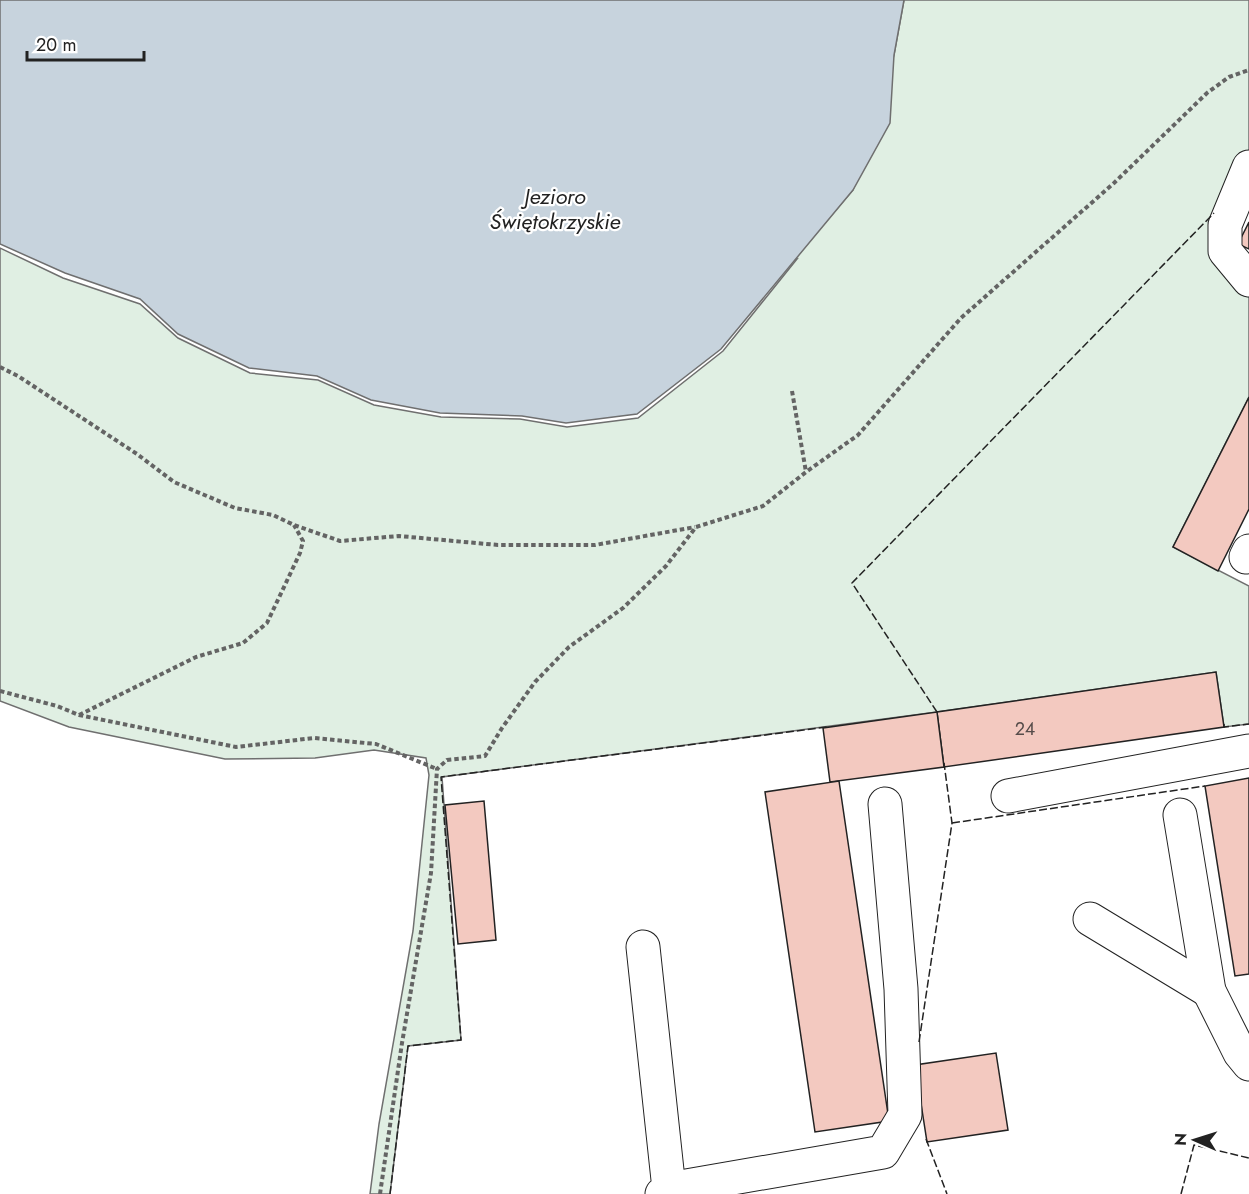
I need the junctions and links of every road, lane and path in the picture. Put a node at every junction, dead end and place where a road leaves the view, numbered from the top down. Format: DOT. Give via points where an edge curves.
graph roads {
  1 [pos="1249,70"];
  2 [pos="1249,167"];
  3 [pos="1249,280"];
  4 [pos="0,367"];
  5 [pos="792,391"];
  6 [pos="806,472"];
  7 [pos="294,525"];
  8 [pos="696,527"];
  9 [pos="0,691"];
  10 [pos="79,715"];
  11 [pos="1249,751"];
  12 [pos="437,769"];
  13 [pos="1008,796"];
  14 [pos="885,804"];
  15 [pos="1180,815"];
  16 [pos="1090,919"];
  17 [pos="643,947"];
  18 [pos="1209,991"];
  19 [pos="1249,1064"];
  20 [pos="666,1192"];
  21 [pos="380,1194"];
  1 -- 6 [label="path" via="1229,77 1200,99 1114,183 961,318 858,435"];
  2 -- 3 [label="lane" via="1225,225 1225,251"];
  4 -- 7 [label="path" via="174,482 235,508 273,515"];
  5 -- 6 [label="path"];
  6 -- 8 [label="path" via="763,506"];
  7 -- 8 [label="path" via="340,541 399,537 498,545 595,545"];
  7 -- 10 [label="path" via="303,541 300,553 267,623 243,643 196,657"];
  8 -- 12 [label="path" via="666,566 623,608 569,647 535,682 485,756 447,760"];
  9 -- 10 [label="path"];
  10 -- 12 [label="path" via="236,747 314,738 376,744"];
  11 -- 13 [label="lane"];
  12 -- 21 [label="path" via="431,873"];
  14 -- 20 [label="lane" via="901,989 905,1115 883,1152"];
  15 -- 18 [label="lane"];
  16 -- 18 [label="lane"];
  17 -- 20 [label="lane"];
  18 -- 19 [label="lane"];
}
